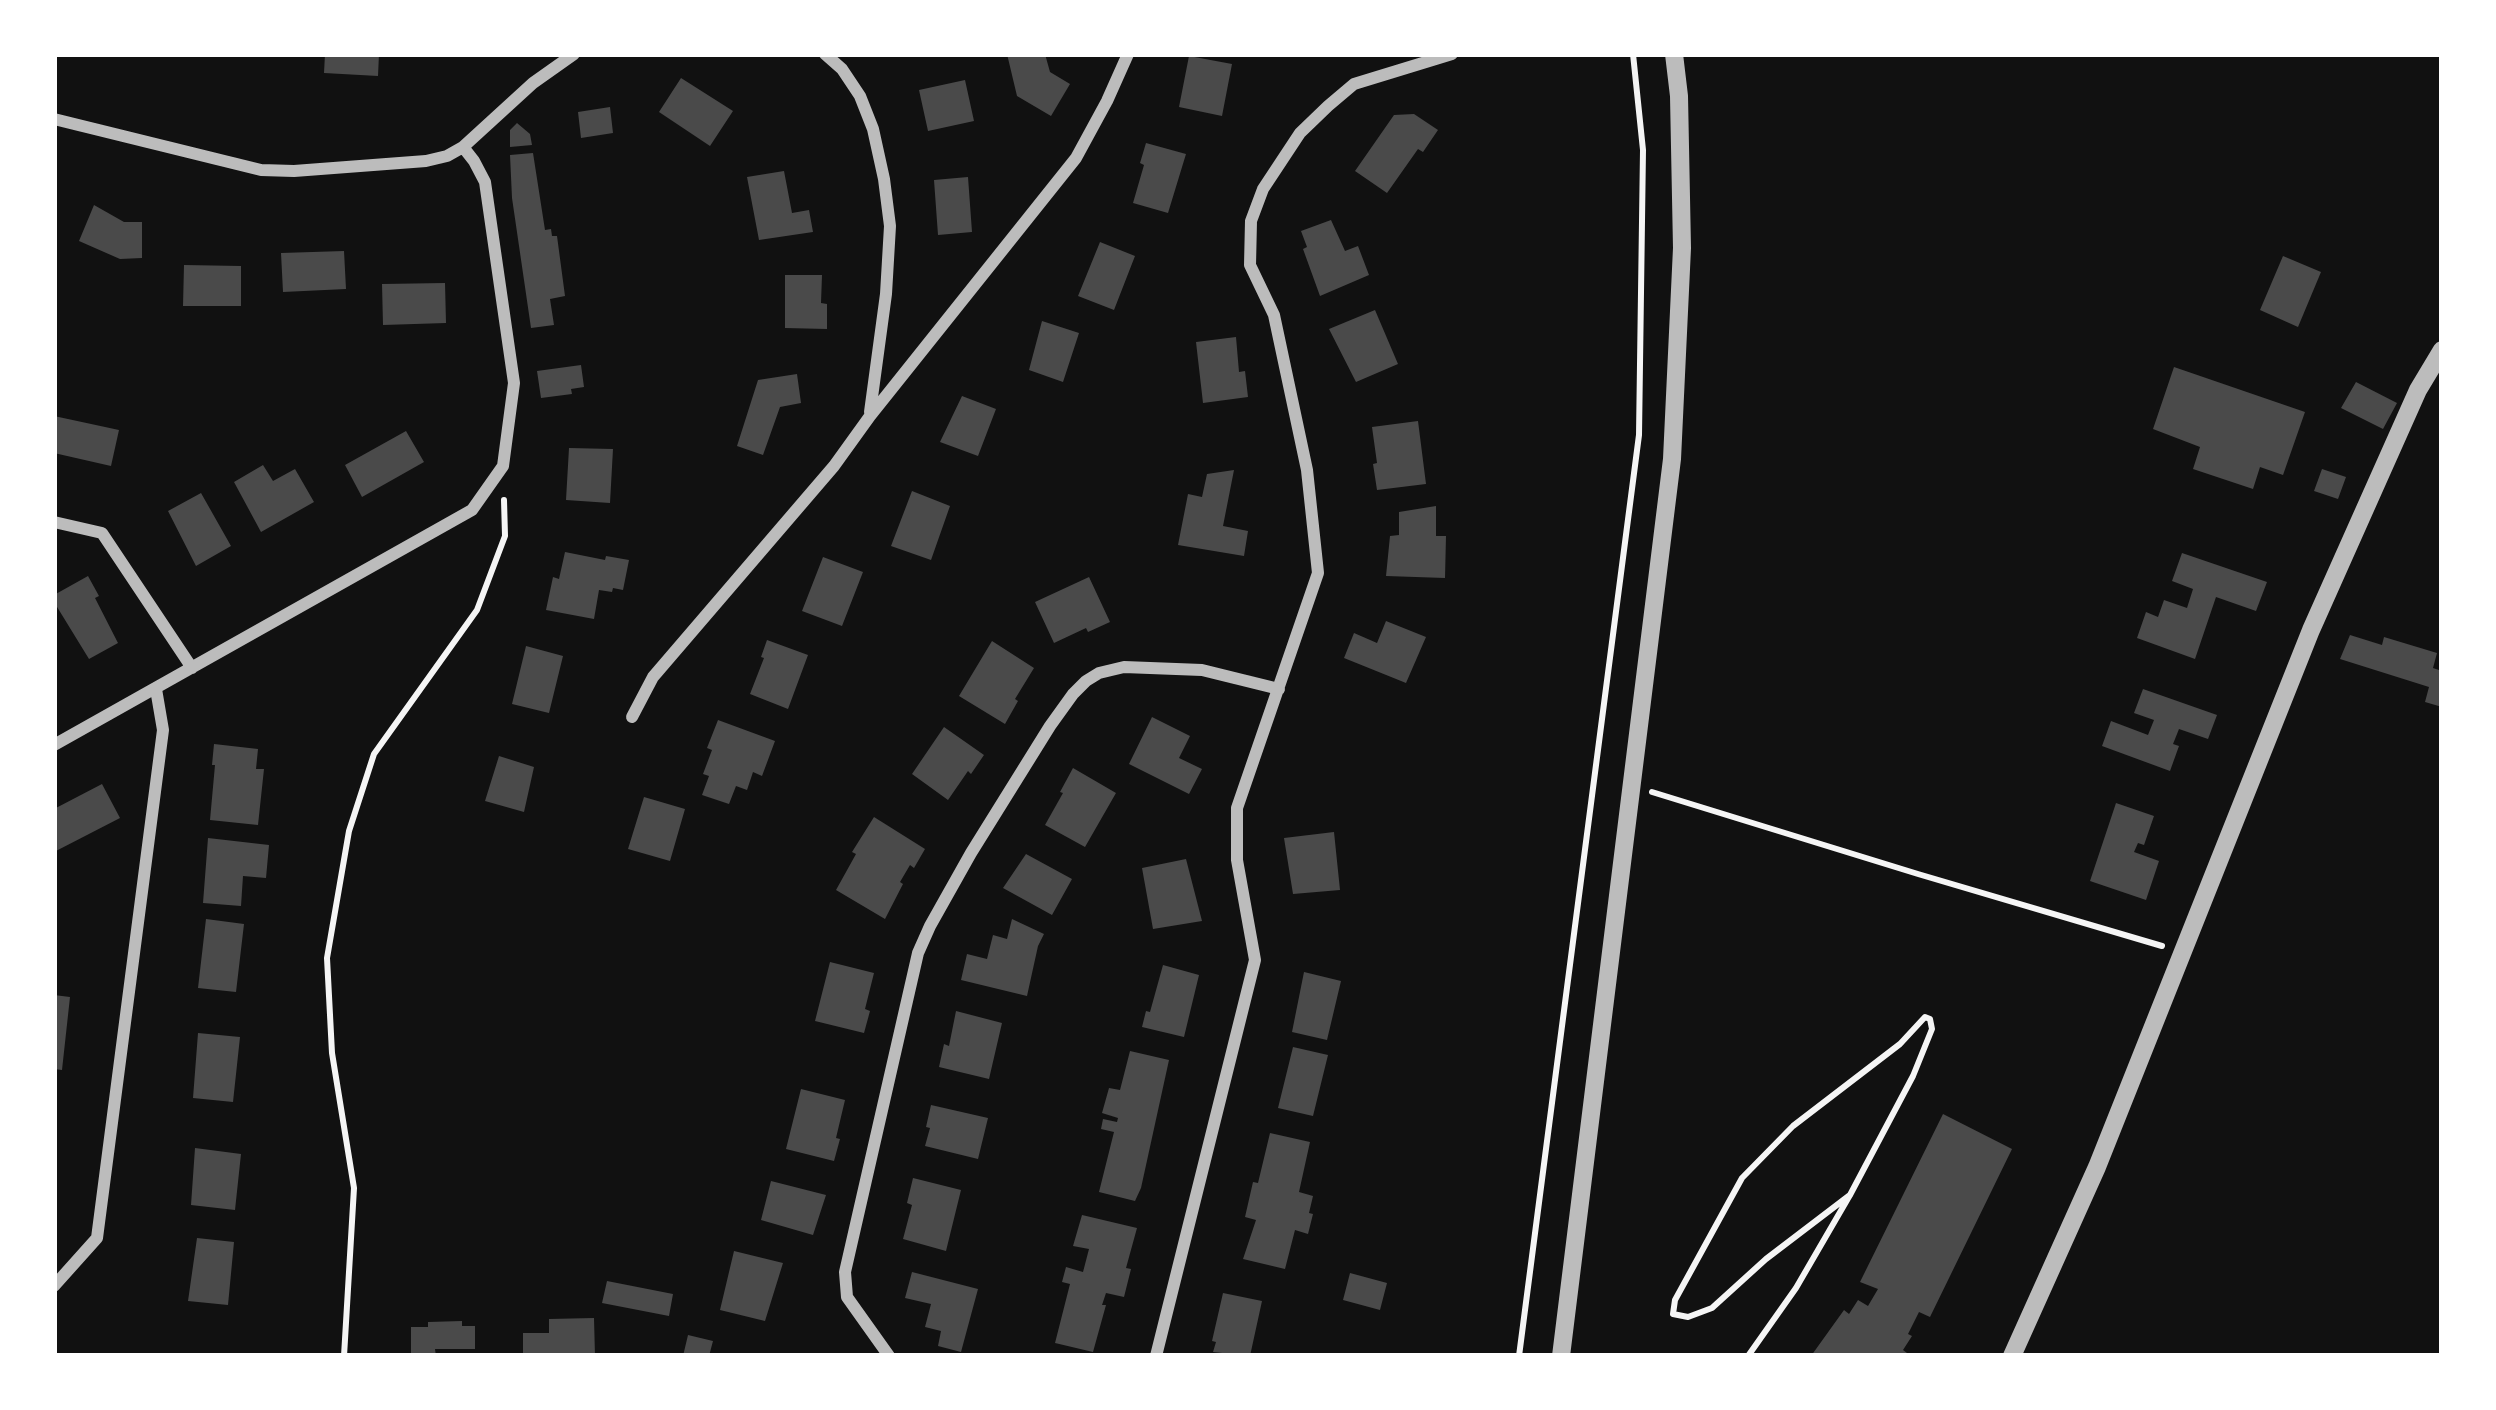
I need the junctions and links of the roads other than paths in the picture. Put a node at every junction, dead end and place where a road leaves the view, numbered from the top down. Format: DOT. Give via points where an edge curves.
graph roads {
  1 [pos="574,54"];
  2 [pos="825,54"];
  3 [pos="1128,54"];
  4 [pos="1452,54"];
  5 [pos="1674,54"];
  6 [pos="54,119"];
  7 [pos="463,147"];
  8 [pos="2442,350"];
  9 [pos="870,416"];
  10 [pos="54,522"];
  11 [pos="192,668"];
  12 [pos="156,689"];
  13 [pos="1279,689"];
  14 [pos="632,717"];
  15 [pos="54,745"];
  16 [pos="54,1286"];
  17 [pos="889,1356"];
  18 [pos="1156,1356"];
  19 [pos="1561,1356"];
  20 [pos="2012,1356"];
  1 -- 7 [label="street"];
  2 -- 9 [label="street" via="860,96 873,129 890,226"];
  3 -- 9 [label="street" via="1076,158"];
  4 -- 13 [label="street" via="1354,84 1300,133 1251,221 1250,266 1274,315 1307,470 1318,573"];
  5 -- 19 [label="street" via="1682,248 1672,459"];
  6 -- 7 [label="street" via="261,170 426,161"];
  7 -- 11 [label="street" via="485,182 514,383 503,466 472,510"];
  8 -- 20 [label="street" via="2312,630 2097,1167"];
  9 -- 14 [label="street" via="653,677"];
  10 -- 11 [label="street" via="102,533"];
  11 -- 12 [label="street"];
  12 -- 15 [label="street"];
  12 -- 16 [label="street" via="164,730 97,1238"];
  13 -- 17 [label="street" via="1202,670 1100,673 1050,726 971,853 918,953 845,1272 847,1297"];
  13 -- 18 [label="street" via="1237,808 1237,860 1256,960"];
}
